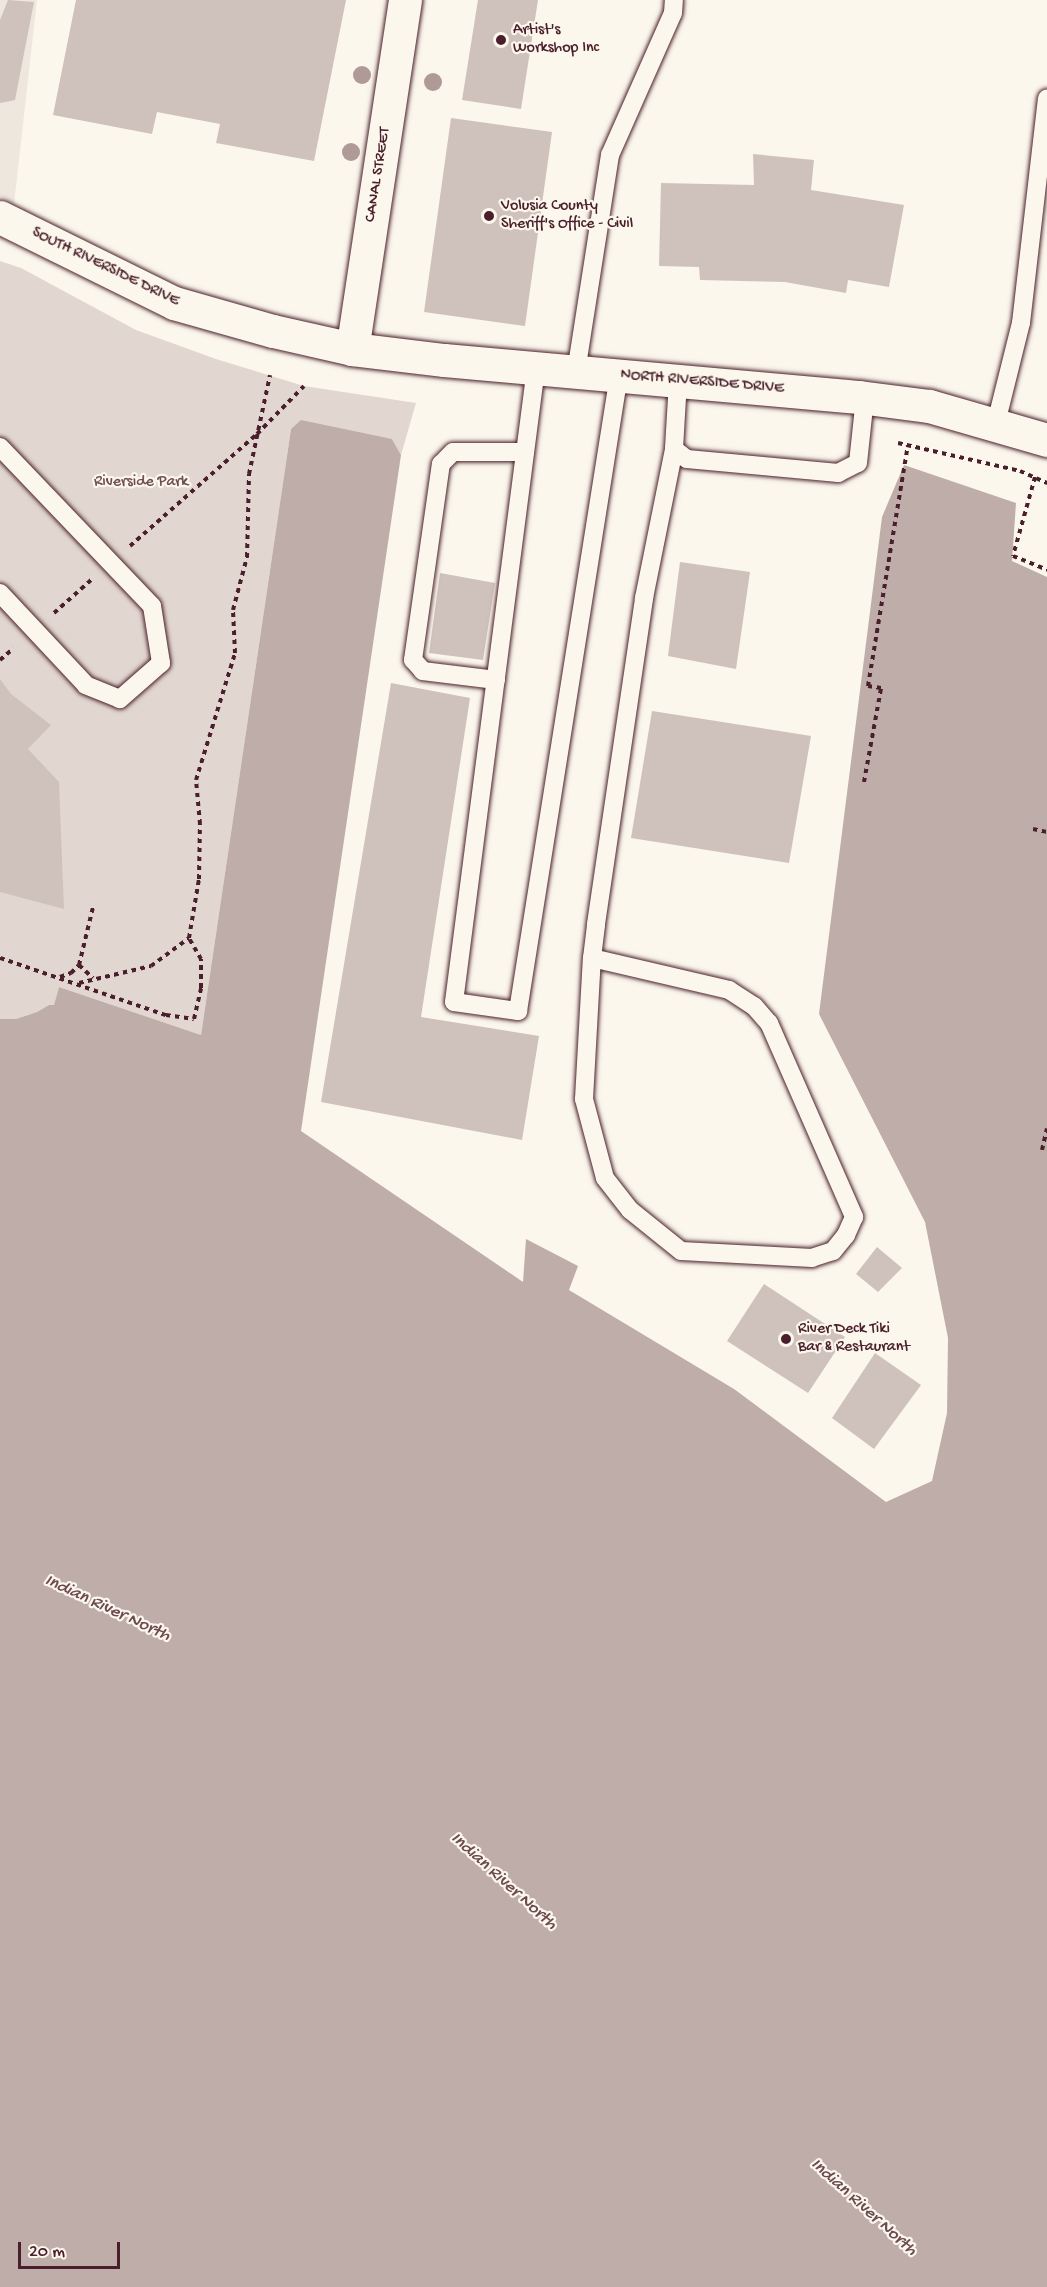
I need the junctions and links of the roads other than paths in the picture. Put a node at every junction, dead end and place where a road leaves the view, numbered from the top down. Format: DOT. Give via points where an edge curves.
graph roads {
  1 [pos="405,0"];
  2 [pos="674,0"];
  3 [pos="1047,98"];
  4 [pos="0,217"];
  5 [pos="352,349"];
  6 [pos="536,368"];
  7 [pos="576,372"];
  8 [pos="619,375"];
  9 [pos="678,381"];
  10 [pos="865,398"];
  11 [pos="996,423"];
  12 [pos="1047,440"];
  13 [pos="0,447"];
  14 [pos="674,449"];
  15 [pos="525,452"];
  16 [pos="0,593"];
  17 [pos="496,680"];
  18 [pos="592,958"];
  1 -- 5 [label="main road, CANAL STREET"];
  2 -- 7 [label="lane" via="673,13 610,155"];
  3 -- 11 [label="lane" via="1021,323"];
  4 -- 5 [label="main road, SOUTH RIVERSIDE DRIVE" via="174,303"];
  5 -- 6 [label="main road, NORTH RIVERSIDE DRIVE"];
  6 -- 7 [label="main road, NORTH RIVERSIDE DRIVE"];
  6 -- 15 [label="lane"];
  7 -- 8 [label="main road, NORTH RIVERSIDE DRIVE"];
  8 -- 9 [label="main road, NORTH RIVERSIDE DRIVE"];
  8 -- 17 [label="lane" via="518,1011 454,1002"];
  9 -- 10 [label="main road, NORTH RIVERSIDE DRIVE"];
  9 -- 14 [label="lane"];
  10 -- 11 [label="main road, NORTH RIVERSIDE DRIVE" via="929,406"];
  10 -- 14 [label="lane" via="858,463 838,473 687,459"];
  11 -- 12 [label="main road, NORTH RIVERSIDE DRIVE"];
  13 -- 16 [label="lane" via="152,606 161,663 120,699 86,686"];
  14 -- 18 [label="lane" via="644,598"];
  15 -- 17 [label="lane"];
  15 -- 17 [label="lane" via="453,452 441,464 413,660 423,671"];
  18 -- 18 [label="lane" via="584,1099 605,1178 630,1210 681,1251 812,1258 833,1251 854,1216 769,1023 754,1006 729,990"];
}
